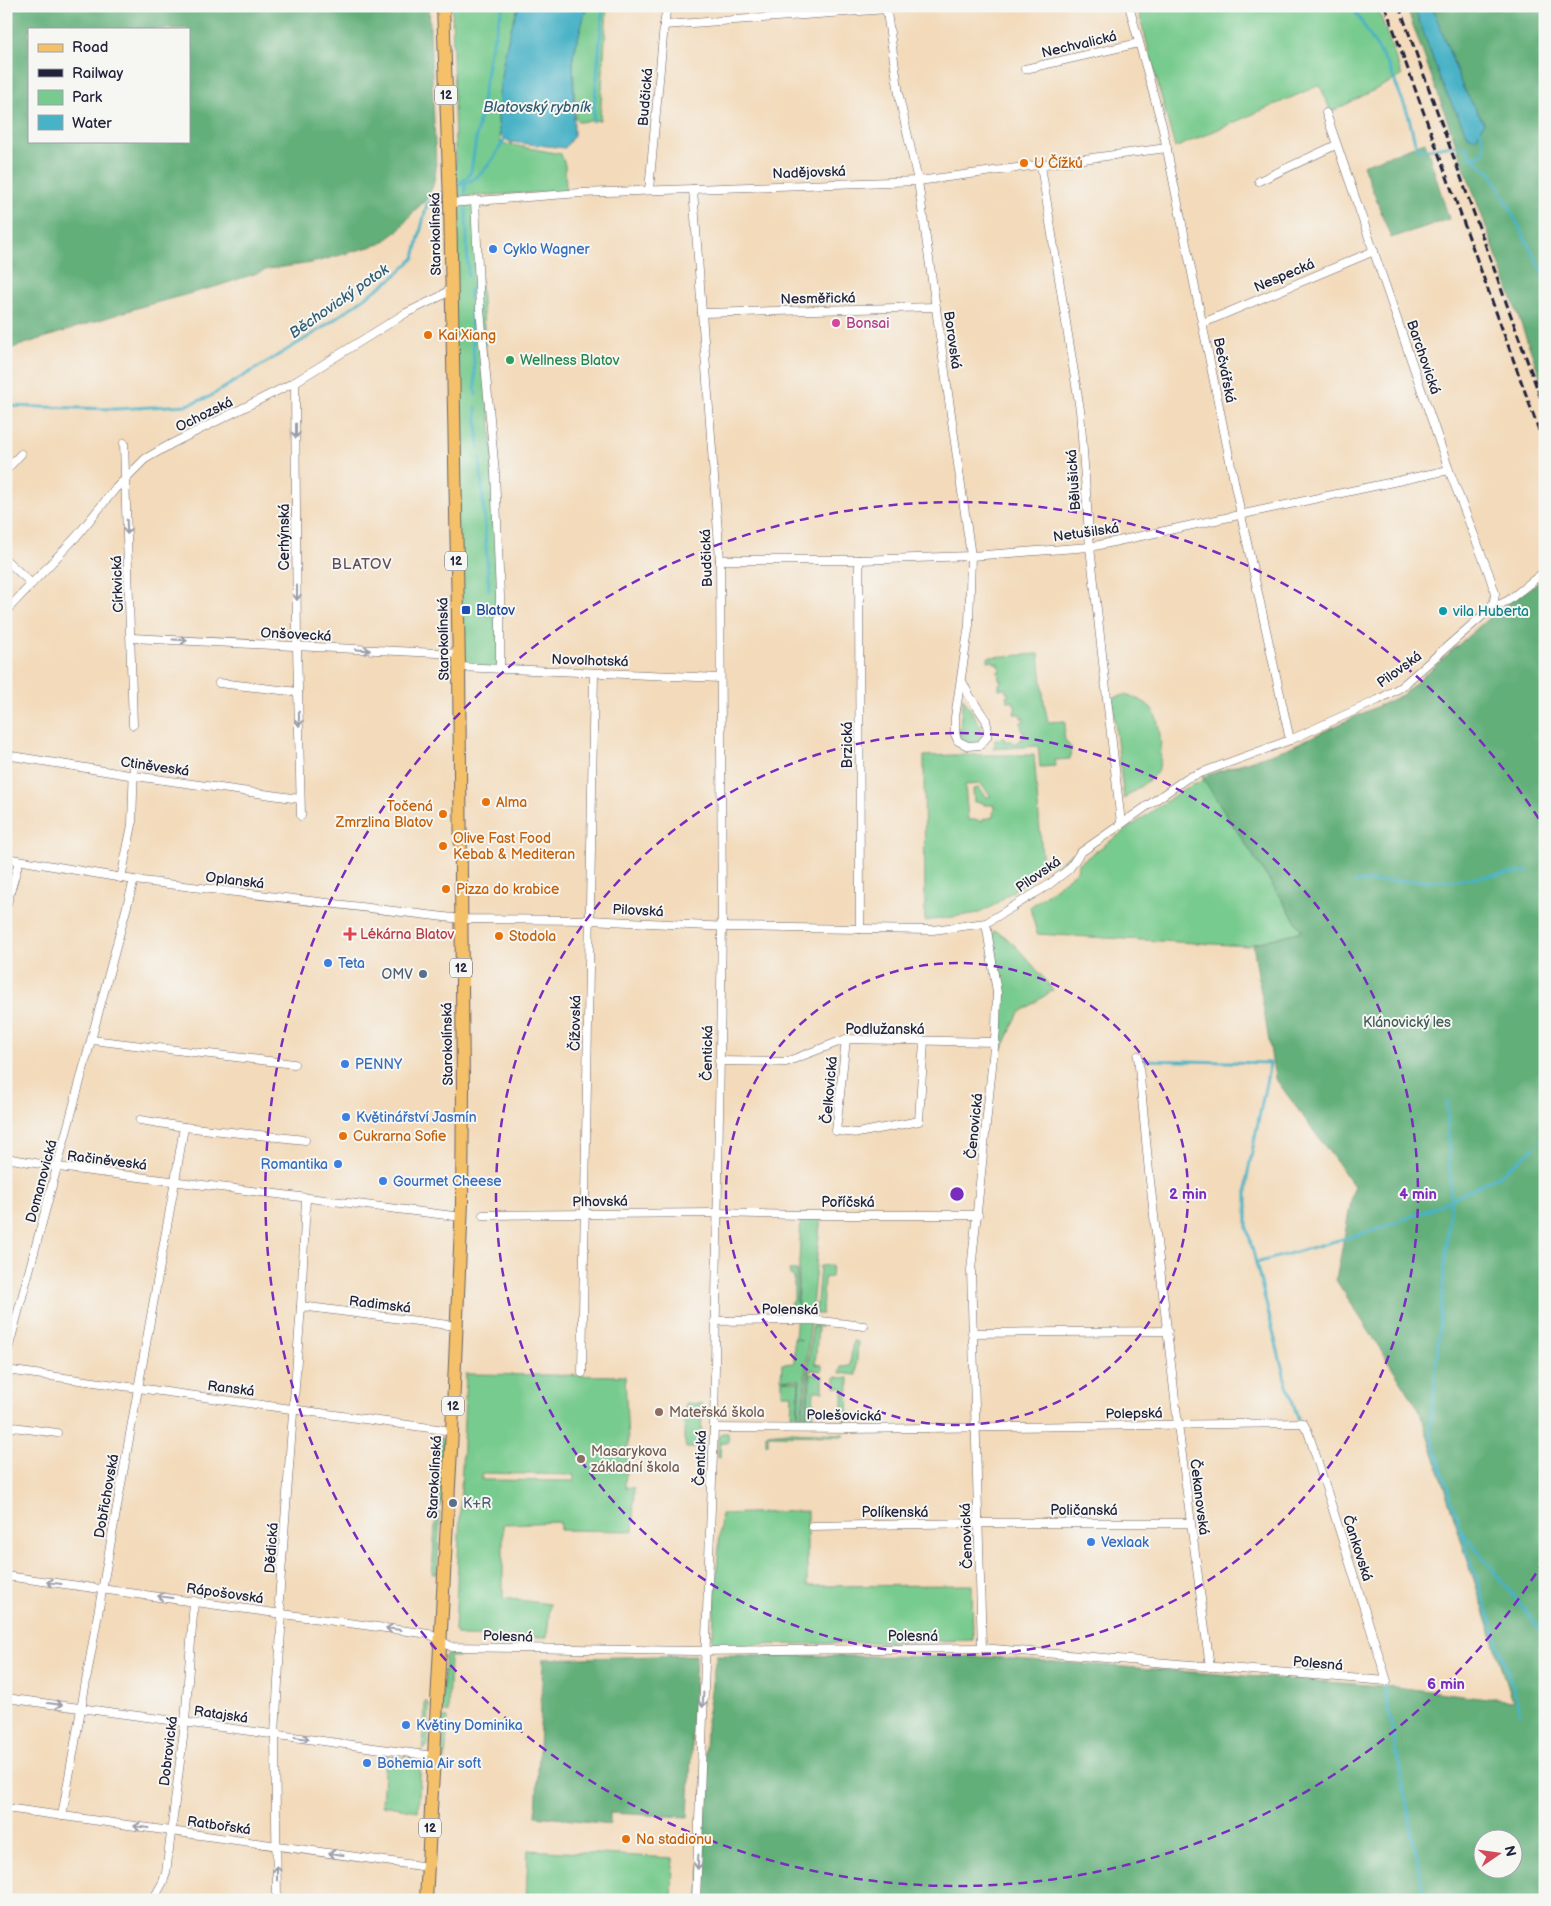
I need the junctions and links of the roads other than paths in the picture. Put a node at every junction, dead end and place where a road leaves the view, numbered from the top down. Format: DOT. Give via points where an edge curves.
graph roads {
  1 [pos="443,6"];
  2 [pos="667,6"];
  3 [pos="898,6"];
  4 [pos="1129,6"];
  5 [pos="886,8"];
  6 [pos="664,25"];
  7 [pos="1139,43"];
  8 [pos="1025,69"];
  9 [pos="1326,113"];
  10 [pos="1336,146"];
  11 [pos="1167,148"];
  12 [pos="1041,166"];
  13 [pos="918,181"];
  14 [pos="1259,181"];
  15 [pos="692,189"];
  16 [pos="649,190"];
  17 [pos="475,200"];
  18 [pos="450,203"];
  19 [pos="1374,251"];
  20 [pos="452,288"];
  21 [pos="936,308"];
  22 [pos="702,313"];
  23 [pos="1203,323"];
  24 [pos="295,382"];
  25 [pos="124,443"];
  26 [pos="21,454"];
  27 [pos="6,470"];
  28 [pos="1449,470"];
  29 [pos="126,478"];
  30 [pos="1241,515"];
  31 [pos="1090,547"];
  32 [pos="971,556"];
  33 [pos="6,560"];
  34 [pos="720,560"];
  35 [pos="858,560"];
  36 [pos="1545,571"];
  37 [pos="31,583"];
  38 [pos="1490,609"];
  39 [pos="6,611"];
  40 [pos="132,638"];
  41 [pos="297,646"];
  42 [pos="458,661"];
  43 [pos="500,669"];
  44 [pos="594,673"];
  45 [pos="720,678"];
  46 [pos="961,679"];
  47 [pos="220,683"];
  48 [pos="298,692"];
  49 [pos="133,725"];
  50 [pos="1290,740"];
  51 [pos="6,755"];
  52 [pos="134,761"];
  53 [pos="134,776"];
  54 [pos="300,799"];
  55 [pos="301,816"];
  56 [pos="1121,823"];
  57 [pos="6,858"];
  58 [pos="19,861"];
  59 [pos="121,878"];
  60 [pos="134,880"];
  61 [pos="6,907"];
  62 [pos="461,919"];
  63 [pos="590,920"];
  64 [pos="986,923"];
  65 [pos="722,926"];
  66 [pos="860,929"];
  67 [pos="846,1039"];
  68 [pos="92,1040"];
  69 [pos="924,1041"];
  70 [pos="995,1042"];
  71 [pos="1138,1056"];
  72 [pos="719,1061"];
  73 [pos="294,1064"];
  74 [pos="140,1120"];
  75 [pos="184,1127"];
  76 [pos="305,1140"];
  77 [pos="6,1158"];
  78 [pos="58,1167"];
  79 [pos="176,1181"];
  80 [pos="306,1198"];
  81 [pos="717,1213"];
  82 [pos="584,1214"];
  83 [pos="483,1215"];
  84 [pos="978,1215"];
  85 [pos="462,1217"];
  86 [pos="301,1306"];
  87 [pos="716,1321"];
  88 [pos="456,1326"];
  89 [pos="864,1326"];
  90 [pos="1168,1331"];
  91 [pos="972,1333"];
  92 [pos="6,1357"];
  93 [pos="6,1370"];
  94 [pos="582,1373"];
  95 [pos="138,1389"];
  96 [pos="293,1409"];
  97 [pos="1299,1423"];
  98 [pos="1178,1425"];
  99 [pos="6,1426"];
  100 [pos="714,1428"];
  101 [pos="975,1428"];
  102 [pos="452,1431"];
  103 [pos="57,1433"];
  104 [pos="978,1523"];
  105 [pos="1190,1523"];
  106 [pos="812,1526"];
  107 [pos="6,1576"];
  108 [pos="102,1589"];
  109 [pos="194,1601"];
  110 [pos="282,1613"];
  111 [pos="440,1639"];
  112 [pos="982,1648"];
  113 [pos="706,1651"];
  114 [pos="1210,1667"];
  115 [pos="1387,1681"];
  116 [pos="6,1698"];
  117 [pos="81,1708"];
  118 [pos="185,1722"];
  119 [pos="275,1734"];
  120 [pos="433,1756"];
  121 [pos="6,1808"];
  122 [pos="62,1816"];
  123 [pos="172,1831"];
  124 [pos="277,1846"];
  125 [pos="428,1867"];
  126 [pos="152,1900"];
  127 [pos="277,1900"];
  128 [pos="426,1900"];
  129 [pos="696,1900"];
  1 -- 18 [label="main road, Starokolínská / 12"];
  2 -- 6 [label="street, Budčická"];
  3 -- 5 [label="street"];
  4 -- 7 [label="street, Bečvářská"];
  5 -- 6 [label="street"];
  5 -- 13 [label="street, Borovská" via="900,101"];
  6 -- 16 [label="street, Budčická"];
  7 -- 8 [label="street, Nechvalická"];
  7 -- 11 [label="street, Bečvářská"];
  9 -- 10 [label="street, Barchovická"];
  10 -- 14 [label="street"];
  10 -- 19 [label="street, Barchovická"];
  11 -- 12 [label="street, Nadějovská"];
  11 -- 23 [label="street, Bečvářská"];
  12 -- 13 [label="street, Nadějovská"];
  12 -- 31 [label="street, Bělušická" via="1080,410"];
  13 -- 15 [label="street, Nadějovská"];
  13 -- 21 [label="street, Borovská"];
  15 -- 16 [label="street, Nadějovská"];
  15 -- 22 [label="street, Budčická"];
  16 -- 17 [label="street, Nadějovská"];
  17 -- 18 [label="street, Nadějovská"];
  17 -- 43 [label="street" via="480,309 495,472"];
  18 -- 20 [label="main road, Starokolínská / 12"];
  19 -- 23 [label="street, Nespecká"];
  19 -- 28 [label="street, Barchovická"];
  20 -- 24 [label="street, Ochozská"];
  20 -- 42 [label="main road, Starokolínská / 12"];
  21 -- 22 [label="street, Nesměřická"];
  21 -- 32 [label="street, Borovská"];
  22 -- 34 [label="street, Budčická"];
  23 -- 30 [label="street, Bečvářská"];
  24 -- 29 [label="street, Ochozská" via="171,444 145,459"];
  24 -- 41 [label="street, Cerhýnská, one-way"];
  25 -- 29 [label="street, Církvická"];
  26 -- 27 [label="street"];
  28 -- 30 [label="street, Netušilská"];
  28 -- 38 [label="street, Barchovická" via="1495,593"];
  29 -- 37 [label="street, Ochozská" via="76,537"];
  29 -- 40 [label="street, Církvická, one-way"];
  30 -- 31 [label="street, Netušilská"];
  30 -- 50 [label="street, Bečvářská"];
  31 -- 32 [label="street, Netušilská"];
  31 -- 56 [label="street, Bělušická"];
  32 -- 35 [label="street, Netušilská"];
  32 -- 46 [label="street, Borovská" via="969,625"];
  33 -- 37 [label="street"];
  34 -- 35 [label="street, Netušilská"];
  34 -- 45 [label="street, Budčická"];
  35 -- 66 [label="street, Brzická"];
  36 -- 38 [label="street, Pilovská" via="1509,600"];
  37 -- 39 [label="street, Ochozská"];
  38 -- 50 [label="street, Pilovská" via="1401,687"];
  40 -- 41 [label="street, Onšovecká, one-way"];
  40 -- 49 [label="street, Církvická"];
  41 -- 42 [label="street, Onšovecká, one-way"];
  41 -- 48 [label="street, Cerhýnská"];
  42 -- 43 [label="street, Novolhotská"];
  42 -- 62 [label="main road, Starokolínská / 12"];
  43 -- 44 [label="street, Novolhotská"];
  44 -- 45 [label="street, Novolhotská"];
  44 -- 63 [label="street, Čížovská"];
  45 -- 65 [label="street, Budčická"];
  46 -- 46 [label="street, Borovská" via="955,734 963,745 980,745 987,737 988,725"];
  47 -- 48 [label="street"];
  48 -- 54 [label="street, Cerhýnská, one-way"];
  50 -- 56 [label="street, Pilovská" via="1186,778"];
  51 -- 53 [label="street, Ctiněveská"];
  52 -- 53 [label="street"];
  53 -- 54 [label="street, Ctiněveská"];
  53 -- 59 [label="street" via="132,825"];
  54 -- 55 [label="street, Cerhýnská"];
  56 -- 64 [label="street, Pilovská" via="1080,853 1069,869 1047,886"];
  57 -- 58 [label="street, Oplanská"];
  58 -- 59 [label="street, Oplanská"];
  58 -- 61 [label="street"];
  59 -- 60 [label="street, Oplanská"];
  60 -- 62 [label="street, Oplanská"];
  60 -- 68 [label="street, Domanovická"];
  62 -- 63 [label="street, Pilovská"];
  62 -- 85 [label="main road, Starokolínská / 12"];
  63 -- 65 [label="street, Pilovská"];
  63 -- 82 [label="street, Čížovská"];
  64 -- 66 [label="street, Pilovská" via="933,930"];
  64 -- 70 [label="street, Čenovická" via="998,993"];
  65 -- 66 [label="street, Pilovská"];
  65 -- 72 [label="street, Čentická"];
  67 -- 69 [label="street, Podlužanská"];
  67 -- 69 [label="street, Čelkovická" via="836,1131 858,1133 919,1121"];
  67 -- 72 [label="street, Podlužanská" via="786,1062"];
  68 -- 73 [label="street"];
  68 -- 78 [label="street, Domanovická"];
  69 -- 70 [label="street, Podlužanská"];
  70 -- 84 [label="street, Čenovická"];
  71 -- 90 [label="street, Čekanovská" via="1148,1172"];
  72 -- 81 [label="street, Čentická"];
  74 -- 75 [label="street"];
  75 -- 76 [label="street"];
  75 -- 79 [label="street"];
  77 -- 78 [label="street, Račiněveská"];
  78 -- 79 [label="street, Račiněveská"];
  78 -- 92 [label="street, Domanovická"];
  79 -- 80 [label="street, Račiněveská"];
  79 -- 95 [label="street, Dobřichovská"];
  80 -- 85 [label="street, Račiněveská"];
  80 -- 86 [label="street, Dědická"];
  81 -- 82 [label="street, Plhovská"];
  81 -- 84 [label="street, Poříčská"];
  81 -- 87 [label="street, Čentická"];
  82 -- 83 [label="street, Plhovská"];
  82 -- 94 [label="street, Čížovská"];
  84 -- 91 [label="street, Čenovická" via="971,1270"];
  85 -- 88 [label="main road, Starokolínská / 12"];
  86 -- 88 [label="street, Radimská"];
  86 -- 96 [label="street, Dědická"];
  87 -- 89 [label="street, Polenská" via="812,1320"];
  87 -- 100 [label="street, Čentická"];
  88 -- 102 [label="main road, Starokolínská / 12"];
  90 -- 91 [label="street"];
  90 -- 98 [label="street, Čekanovská"];
  91 -- 101 [label="street, Čenovická"];
  93 -- 95 [label="street, Ranská"];
  95 -- 96 [label="street, Ranská"];
  95 -- 108 [label="street, Dobřichovská"];
  96 -- 102 [label="street, Ranská"];
  96 -- 110 [label="street, Dědická" via="279,1601"];
  97 -- 98 [label="street, Polepská"];
  97 -- 115 [label="street, Čankovská" via="1308,1432"];
  98 -- 101 [label="street, Polepská"];
  98 -- 105 [label="street, Čekanovská"];
  99 -- 103 [label="street"];
  100 -- 101 [label="street, Polešovická"];
  100 -- 113 [label="street, Čentická"];
  101 -- 104 [label="street, Čenovická"];
  102 -- 111 [label="main road, Starokolínská / 12"];
  104 -- 105 [label="street, Poličanská"];
  104 -- 106 [label="street, Políkenská"];
  104 -- 112 [label="street, Čenovická"];
  105 -- 114 [label="street, Čekanovská"];
  108 -- 107 [label="street, Rápošovská, one-way"];
  109 -- 108 [label="street, Rápošovská, one-way"];
  108 -- 117 [label="street, Dobřichovská"];
  109 -- 110 [label="street, Rápošovská"];
  109 -- 118 [label="street, Dobrovická"];
  111 -- 110 [label="street, Rápošovská, one-way" via="429,1634"];
  110 -- 119 [label="street, Dědická"];
  111 -- 113 [label="street, Polesná" via="452,1647"];
  111 -- 120 [label="main road, Starokolínská / 12"];
  112 -- 113 [label="street, Polesná"];
  112 -- 114 [label="street, Polesná"];
  113 -- 129 [label="street, Čentická, one-way"];
  114 -- 115 [label="street, Polesná"];
  116 -- 117 [label="street, Ratajská, one-way"];
  117 -- 118 [label="street, Ratajská"];
  117 -- 122 [label="street, Dobřichovská"];
  118 -- 119 [label="street, Ratajská"];
  118 -- 123 [label="street, Dobrovická"];
  119 -- 120 [label="street, Ratajská, one-way"];
  119 -- 124 [label="street, Dědická"];
  120 -- 125 [label="main road, Starokolínská / 12"];
  121 -- 122 [label="street, Ratbořská"];
  123 -- 122 [label="street, Ratbořská, one-way"];
  123 -- 124 [label="street, Ratbořská"];
  123 -- 126 [label="street, Dobrovická" via="163,1882"];
  125 -- 124 [label="street, Ratbořská, one-way"];
  127 -- 124 [label="street, Dědická, one-way"];
  125 -- 128 [label="main road, Starokolínská / 12"];
}
